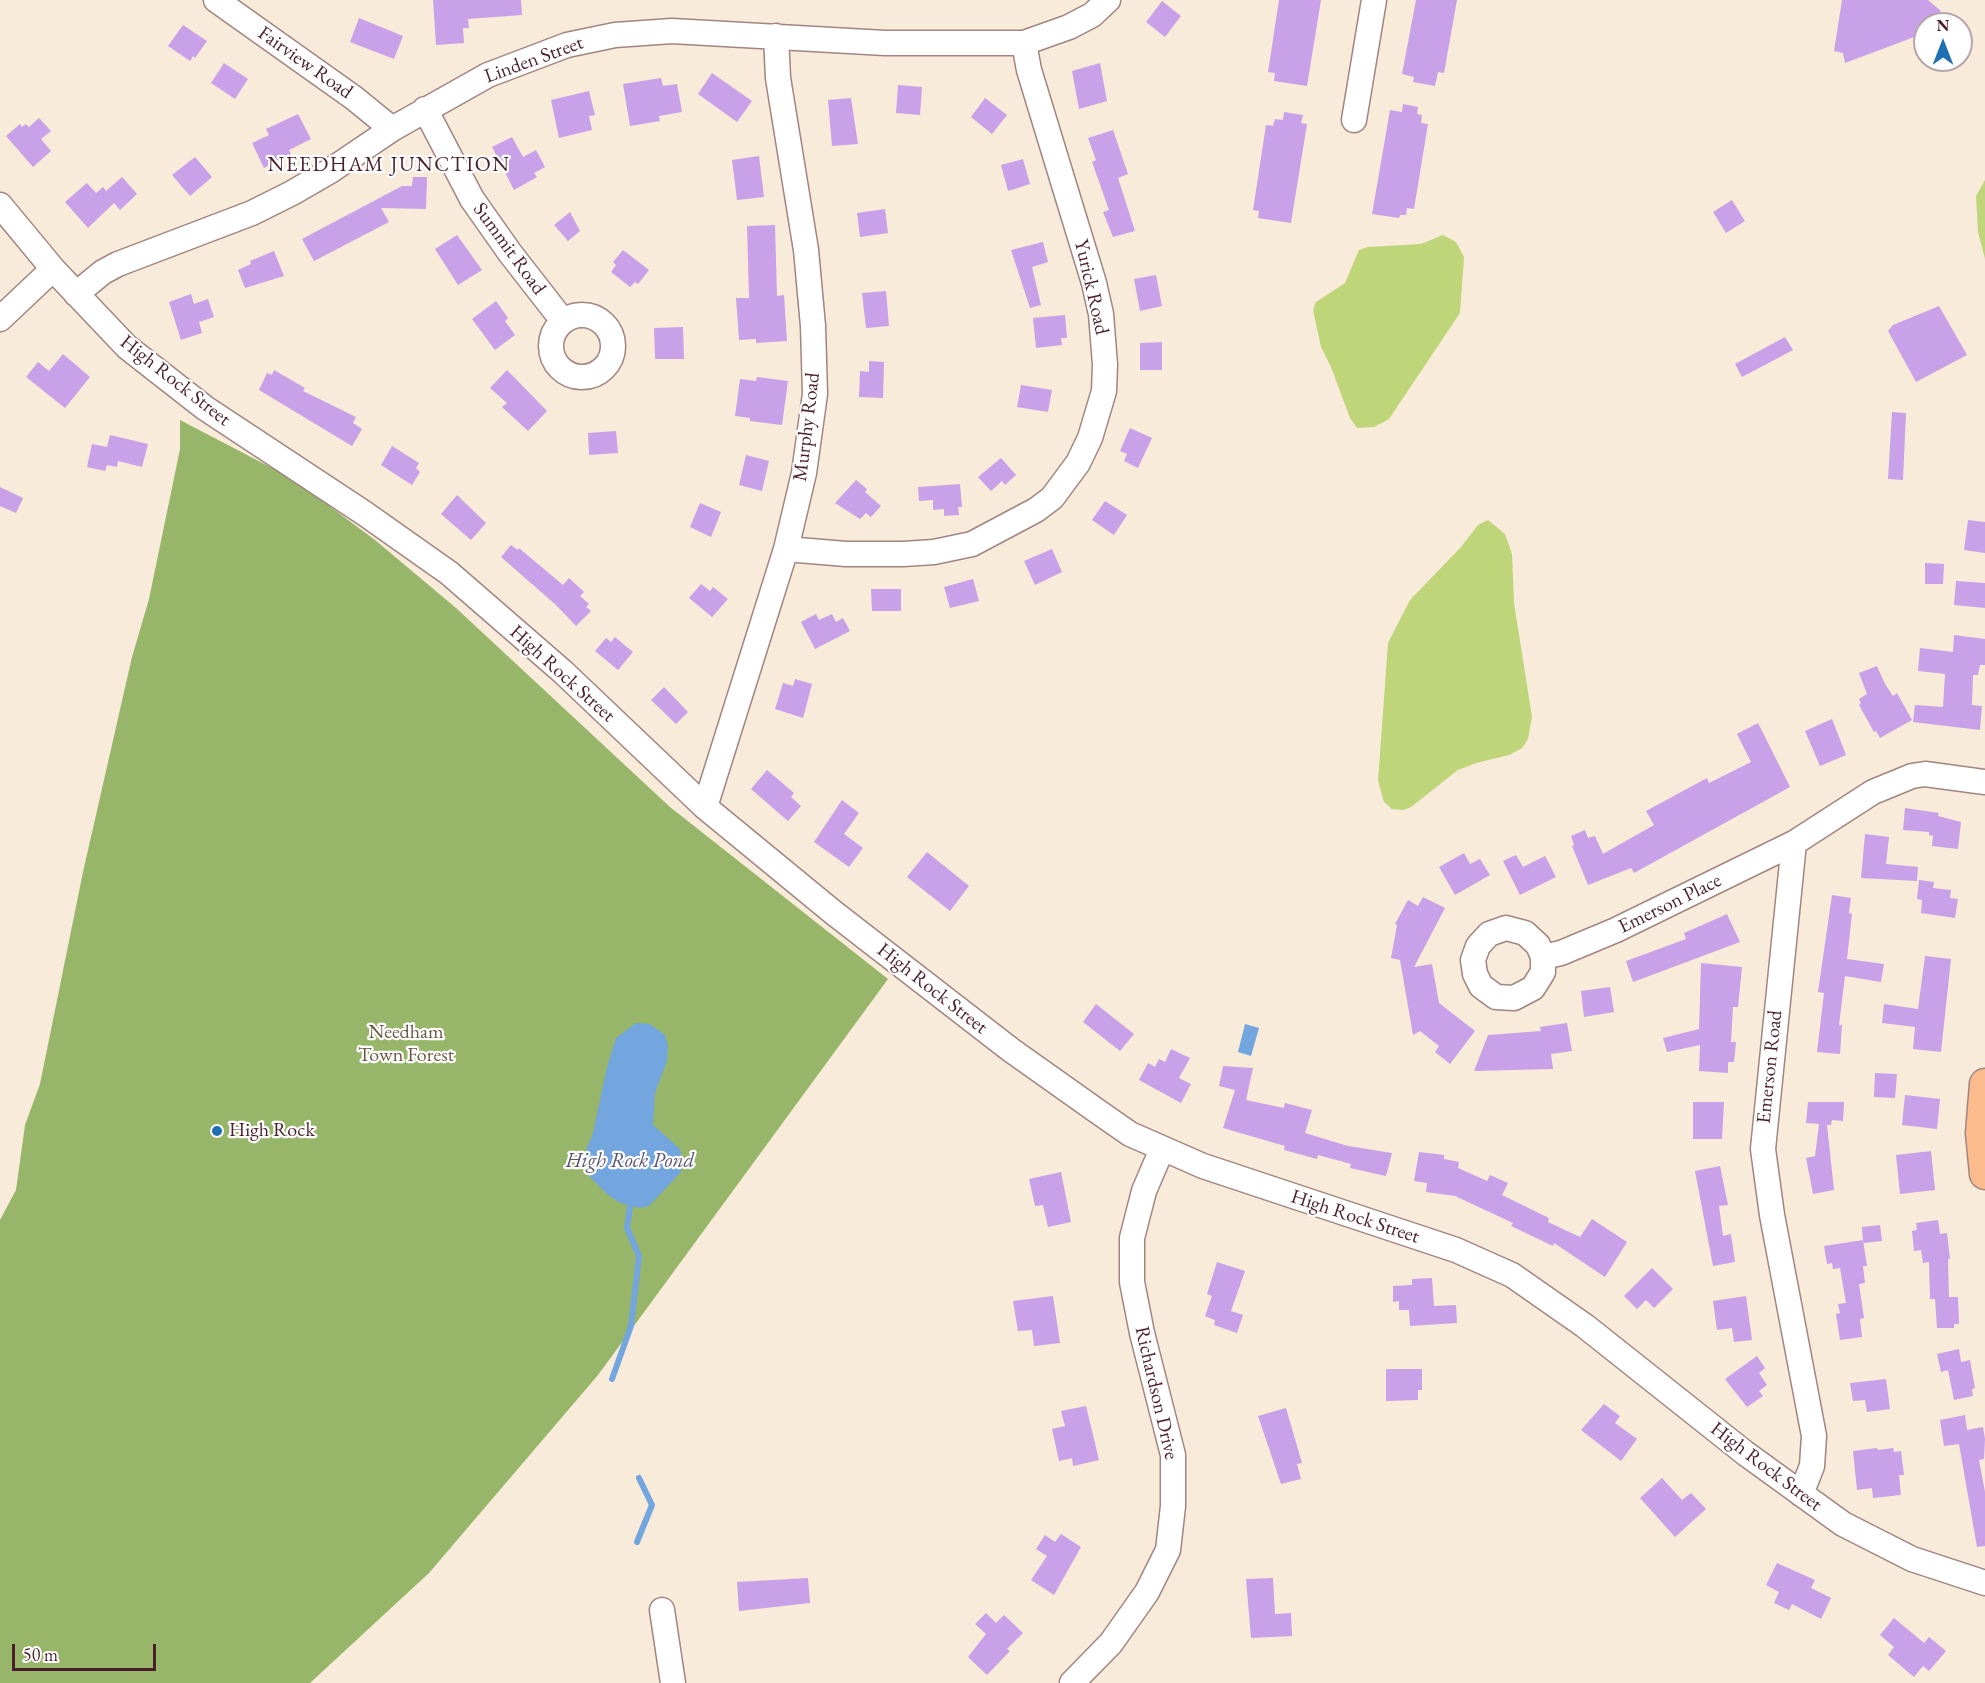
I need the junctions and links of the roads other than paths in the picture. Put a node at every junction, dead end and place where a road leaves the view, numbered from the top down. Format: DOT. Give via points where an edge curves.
graph roads {
  1 [pos="216,0"];
  2 [pos="1108,0"];
  3 [pos="1374,0"];
  4 [pos="776,36"];
  5 [pos="1024,43"];
  6 [pos="425,109"];
  7 [pos="1354,120"];
  8 [pos="392,129"];
  9 [pos="0,205"];
  10 [pos="53,269"];
  11 [pos="76,294"];
  12 [pos="0,319"];
  13 [pos="563,321"];
  14 [pos="786,549"];
  15 [pos="1985,782"];
  16 [pos="705,807"];
  17 [pos="1794,843"];
  18 [pos="1543,957"];
  19 [pos="1985,1084"];
  20 [pos="1162,1149"];
  21 [pos="1985,1174"];
  22 [pos="1801,1494"];
  23 [pos="1985,1583"];
  24 [pos="663,1610"];
  25 [pos="673,1683"];
  26 [pos="1072,1683"];
  1 -- 8 [label="street, Fairview Road"];
  2 -- 5 [label="street, Linden Street" via="1070,27"];
  3 -- 7 [label="street"];
  4 -- 5 [label="street, Linden Street" via="885,43"];
  4 -- 6 [label="street, Linden Street" via="672,31 592,39 525,59"];
  4 -- 14 [label="street, Murphy Road" via="778,78 806,250 815,355 811,434"];
  5 -- 14 [label="street, Yurick Road" via="1101,314 1104,391 1086,446 1070,476 1052,498 1016,523 972,544 903,554"];
  6 -- 8 [label="street, Linden Street"];
  6 -- 13 [label="street, Summit Road" via="472,199"];
  8 -- 11 [label="street, Linden Street" via="292,193 232,221 118,264"];
  9 -- 10 [label="street, High Rock Street"];
  10 -- 11 [label="street, High Rock Street"];
  10 -- 12 [label="street"];
  11 -- 16 [label="street, High Rock Street" via="127,347 205,408 449,573 563,672"];
  14 -- 16 [label="street, Murphy Road"];
  15 -- 17 [label="street" via="1925,774 1912,776 1873,792"];
  16 -- 20 [label="street, High Rock Street" via="938,994 1130,1134"];
  17 -- 18 [label="street, Emerson Place" via="1581,947"];
  17 -- 22 [label="street, Emerson Road" via="1763,1149 1814,1436 1812,1466"];
  19 -- 21 [label="main road" via="1981,1134"];
  20 -- 22 [label="street, High Rock Street" via="1254,1184 1456,1250 1512,1275 1586,1326"];
  20 -- 26 [label="street, Richardson Drive" via="1144,1191 1132,1238 1132,1282 1173,1455 1168,1551 1111,1643"];
  22 -- 23 [label="street, High Rock Street" via="1888,1549 1938,1570"];
  24 -- 25 [label="street"];
}
